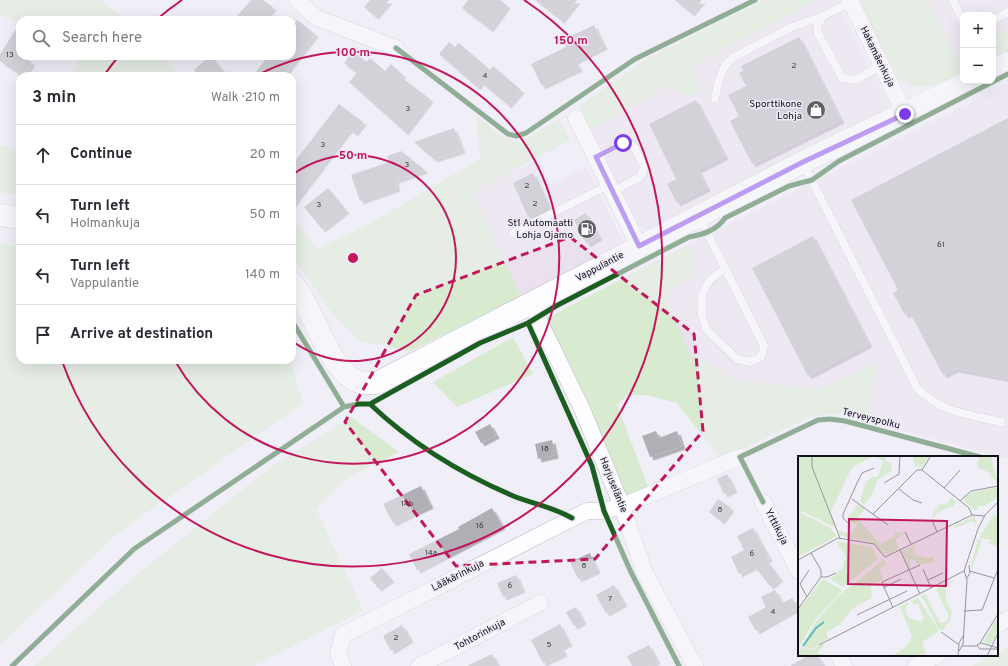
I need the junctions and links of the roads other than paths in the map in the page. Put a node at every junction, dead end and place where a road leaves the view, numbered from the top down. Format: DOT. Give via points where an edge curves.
graph roads {
  1 [pos="297,0"];
  2 [pos="953,0"];
  3 [pos="850,1"];
  4 [pos="1008,12"];
  5 [pos="960,15"];
  6 [pos="823,16"];
  7 [pos="996,18"];
  8 [pos="396,48"];
  9 [pos="1008,63"];
  10 [pos="881,65"];
  11 [pos="996,69"];
  12 [pos="965,84"];
  13 [pos="715,98"];
  14 [pos="905,114"];
  15 [pos="576,118"];
  16 [pos="596,157"];
  17 [pos="803,162"];
  18 [pos="611,188"];
  19 [pos="0,215"];
  20 [pos="699,216"];
  21 [pos="16,217"];
  22 [pos="513,233"];
  23 [pos="639,246"];
  24 [pos="724,269"];
  25 [pos="296,289"];
  26 [pos="531,304"];
  27 [pos="1001,422"];
  28 [pos="740,457"];
  29 [pos="763,502"];
  30 [pos="622,506"];
  31 [pos="798,570"];
  32 [pos="540,603"];
  33 [pos="1008,620"];
  34 [pos="998,625"];
  35 [pos="839,656"];
  36 [pos="936,656"];
  37 [pos="343,666"];
  38 [pos="419,666"];
  39 [pos="695,666"];
  40 [pos="844,666"];
  41 [pos="916,666"];
  1 -- 8 [label="street" via="317,18"];
  2 -- 5 [label="lane"];
  3 -- 6 [label="lane"];
  3 -- 10 [label="street, Hakamäenkuja"];
  4 -- 7 [label="lane"];
  6 -- 10 [label="lane" via="817,26 818,33 842,78 856,80"];
  6 -- 13 [label="lane" via="792,27 732,58 720,73"];
  9 -- 11 [label="street"];
  10 -- 14 [label="street, Hakamäenkuja"];
  12 -- 14 [label="street, Vappulantie"];
  14 -- 17 [label="street, Vappulantie"];
  15 -- 16 [label="street"];
  16 -- 18 [label="street"];
  16 -- 18 [label="lane" via="628,142 632,144 644,167 641,176"];
  17 -- 20 [label="street, Vappulantie"];
  17 -- 27 [label="lane" via="917,388 929,400 944,408"];
  18 -- 22 [label="lane"];
  18 -- 23 [label="street"];
  19 -- 21 [label="street"];
  20 -- 23 [label="street, Vappulantie"];
  20 -- 24 [label="lane"];
  23 -- 26 [label="street, Vappulantie"];
  24 -- 24 [label="lane" via="764,346 761,357 750,362 738,359 706,329 702,315 702,295 709,282"];
  25 -- 26 [label="street, Vappulantie" via="336,362 352,379 362,383 377,383"];
  26 -- 30 [label="street, Harjuseläntie" via="582,409"];
  28 -- 30 [label="street"];
  29 -- 31 [label="street, Yrttikuja"];
  30 -- 37 [label="street, Lääkärinkuja" via="586,511 343,635 338,654"];
  30 -- 39 [label="street, Harjuseläntie" via="644,571"];
  32 -- 38 [label="street, Tohtorinkuja"];
  33 -- 34 [label="street"];
  35 -- 40 [label="street"];
  36 -- 41 [label="street"];
}
